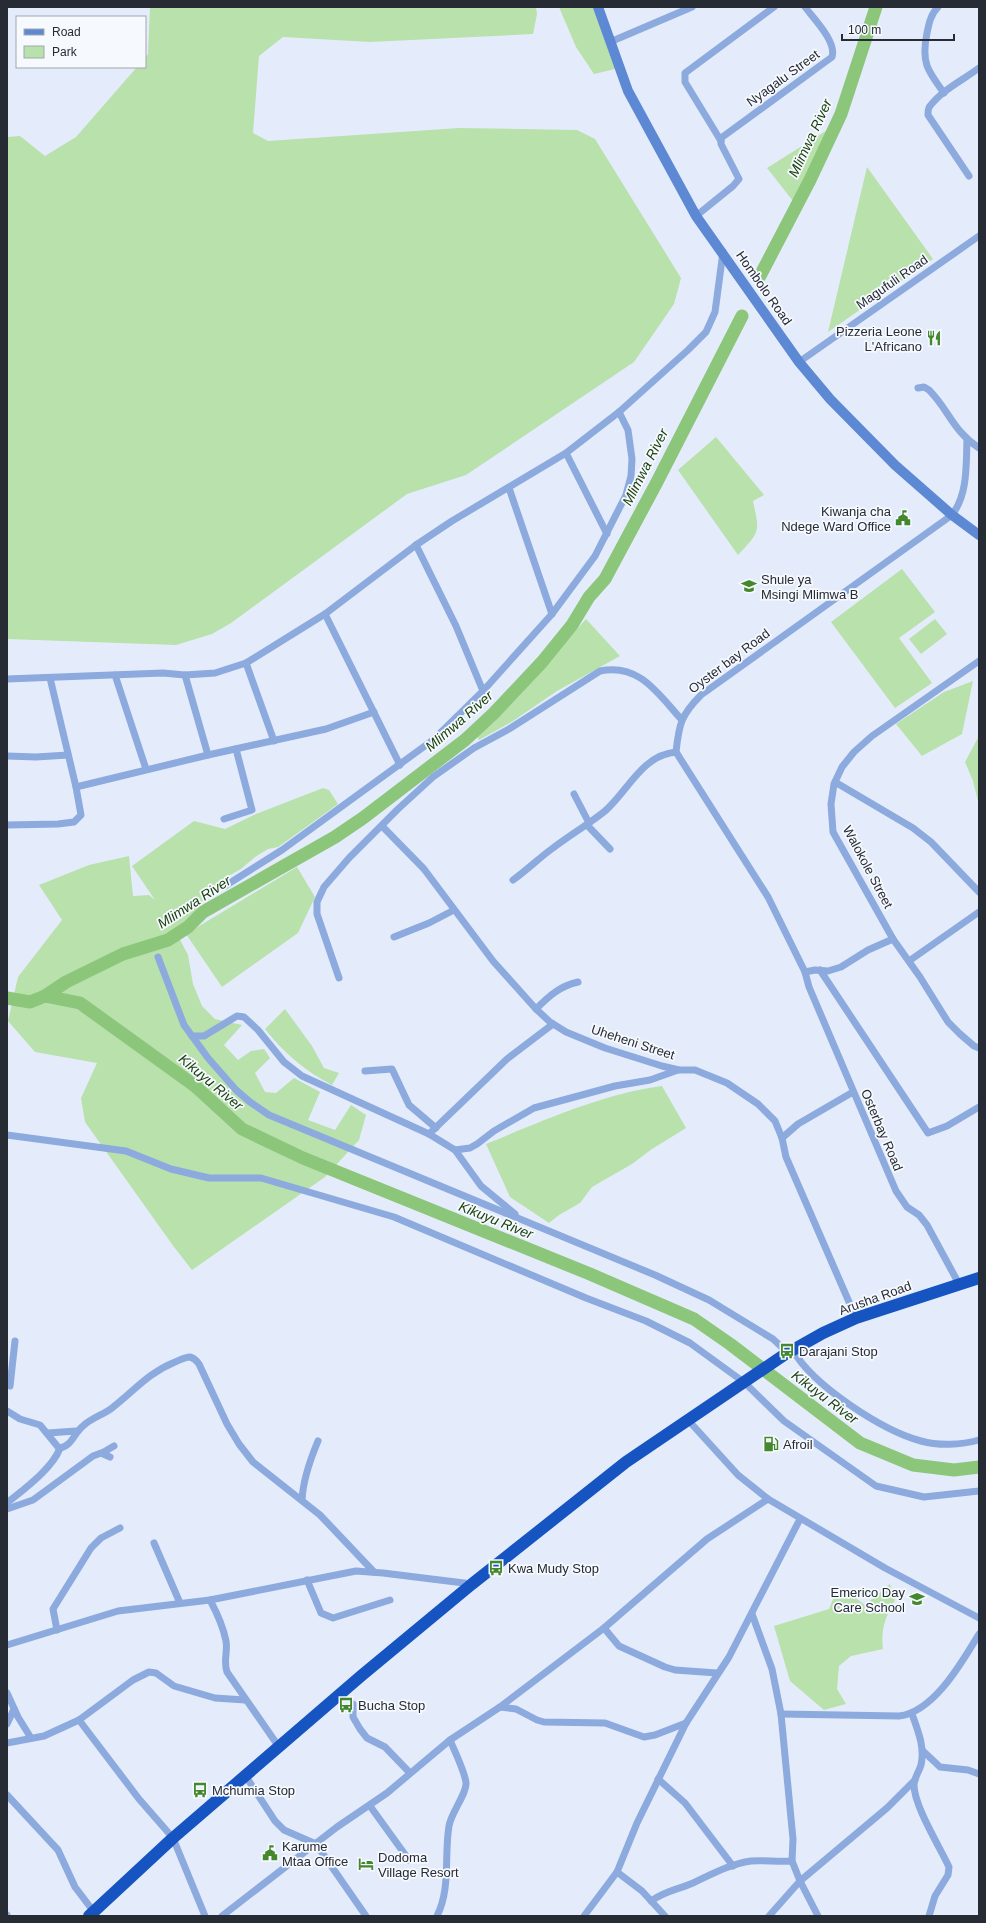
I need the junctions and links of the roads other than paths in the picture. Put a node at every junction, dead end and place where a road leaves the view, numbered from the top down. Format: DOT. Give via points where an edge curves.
graph roads {
  1 [pos="598,7"];
  2 [pos="692,7"];
  3 [pos="774,7"];
  4 [pos="805,7"];
  5 [pos="938,7"];
  6 [pos="680,10"];
  7 [pos="610,42"];
  8 [pos="979,69"];
  9 [pos="944,93"];
  10 [pos="721,141"];
  11 [pos="969,176"];
  12 [pos="696,216"];
  13 [pos="979,236"];
  14 [pos="723,252"];
  15 [pos="799,362"];
  16 [pos="918,388"];
  17 [pos="619,412"];
  18 [pos="967,440"];
  19 [pos="979,448"];
  20 [pos="566,453"];
  21 [pos="509,488"];
  22 [pos="952,515"];
  23 [pos="607,534"];
  24 [pos="979,535"];
  25 [pos="416,545"];
  26 [pos="325,614"];
  27 [pos="552,614"];
  28 [pos="979,661"];
  29 [pos="246,663"];
  30 [pos="115,675"];
  31 [pos="185,675"];
  32 [pos="50,678"];
  33 [pos="7,679"];
  34 [pos="483,692"];
  35 [pos="374,712"];
  36 [pos="682,720"];
  37 [pos="274,741"];
  38 [pos="236,749"];
  39 [pos="676,752"];
  40 [pos="68,755"];
  41 [pos="208,755"];
  42 [pos="7,756"];
  43 [pos="400,765"];
  44 [pos="146,769"];
  45 [pos="835,782"];
  46 [pos="76,787"];
  47 [pos="574,794"];
  48 [pos="224,819"];
  49 [pos="588,824"];
  50 [pos="7,825"];
  51 [pos="382,826"];
  52 [pos="610,849"];
  53 [pos="512,880"];
  54 [pos="225,886"];
  55 [pos="979,892"];
  56 [pos="454,910"];
  57 [pos="979,912"];
  58 [pos="394,937"];
  59 [pos="893,939"];
  60 [pos="158,957"];
  61 [pos="909,961"];
  62 [pos="820,970"];
  63 [pos="804,972"];
  64 [pos="339,978"];
  65 [pos="578,982"];
  66 [pos="536,1009"];
  67 [pos="553,1024"];
  68 [pos="192,1036"];
  69 [pos="979,1048"];
  70 [pos="679,1070"];
  71 [pos="365,1071"];
  72 [pos="853,1092"];
  73 [pos="979,1107"];
  74 [pos="436,1128"];
  75 [pos="429,1134"];
  76 [pos="7,1135"];
  77 [pos="782,1138"];
  78 [pos="455,1150"];
  79 [pos="522,1220"];
  80 [pos="979,1278"];
  81 [pos="959,1284"];
  82 [pos="856,1318"];
  83 [pos="15,1341"];
  84 [pos="788,1353"];
  85 [pos="748,1381"];
  86 [pos="10,1386"];
  87 [pos="7,1411"];
  88 [pos="688,1420"];
  89 [pos="76,1432"];
  90 [pos="48,1433"];
  91 [pos="979,1440"];
  92 [pos="318,1441"];
  93 [pos="114,1446"];
  94 [pos="60,1448"];
  95 [pos="102,1453"];
  96 [pos="110,1457"];
  97 [pos="979,1491"];
  98 [pos="768,1499"];
  99 [pos="302,1500"];
  100 [pos="7,1503"];
  101 [pos="7,1509"];
  102 [pos="800,1519"];
  103 [pos="120,1528"];
  104 [pos="154,1543"];
  105 [pos="374,1572"];
  106 [pos="307,1580"];
  107 [pos="472,1584"];
  108 [pos="210,1600"];
  109 [pos="390,1600"];
  110 [pos="180,1603"];
  111 [pos="752,1614"];
  112 [pos="979,1618"];
  113 [pos="604,1628"];
  114 [pos="57,1630"];
  115 [pos="979,1634"];
  116 [pos="7,1645"];
  117 [pos="717,1673"];
  118 [pos="7,1693"];
  119 [pos="245,1700"];
  120 [pos="353,1704"];
  121 [pos="500,1707"];
  122 [pos="14,1709"];
  123 [pos="781,1714"];
  124 [pos="912,1714"];
  125 [pos="79,1720"];
  126 [pos="686,1723"];
  127 [pos="7,1724"];
  128 [pos="31,1738"];
  129 [pos="450,1740"];
  130 [pos="7,1743"];
  131 [pos="279,1747"];
  132 [pos="923,1751"];
  133 [pos="410,1773"];
  134 [pos="979,1774"];
  135 [pos="245,1775"];
  136 [pos="658,1779"];
  137 [pos="915,1780"];
  138 [pos="7,1795"];
  139 [pos="370,1806"];
  140 [pos="173,1838"];
  141 [pos="316,1844"];
  142 [pos="409,1860"];
  143 [pos="792,1861"];
  144 [pos="734,1866"];
  145 [pos="616,1872"];
  146 [pos="800,1881"];
  147 [pos="651,1901"];
  148 [pos="92,1914"];
  149 [pos="205,1916"];
  150 [pos="222,1916"];
  151 [pos="366,1916"];
  152 [pos="437,1916"];
  153 [pos="584,1916"];
  154 [pos="665,1916"];
  155 [pos="769,1916"];
  156 [pos="818,1916"];
  157 [pos="929,1916"];
  1 -- 7 [label="street, Hombolo Road"];
  2 -- 6 [label="street"];
  3 -- 10 [label="street" via="685,73 685,82"];
  4 -- 10 [label="street, Nyagalu Street" via="831,42 832,57 724,135"];
  5 -- 9 [label="street" via="928,25 923,56 930,74"];
  6 -- 7 [label="street"];
  7 -- 12 [label="street, Hombolo Road" via="628,91"];
  8 -- 9 [label="street"];
  9 -- 11 [label="street" via="930,106 928,115"];
  10 -- 12 [label="street" via="739,179"];
  12 -- 14 [label="street, Hombolo Road"];
  13 -- 15 [label="street, Magufuli Road"];
  14 -- 15 [label="street, Hombolo Road"];
  14 -- 17 [label="street" via="714,312 706,332"];
  15 -- 22 [label="street, Hombolo Road" via="830,399 895,465"];
  16 -- 18 [label="street" via="924,387 934,394 950,420"];
  17 -- 20 [label="street"];
  17 -- 23 [label="street" via="628,430 632,459 631,476 626,495"];
  18 -- 19 [label="street"];
  18 -- 22 [label="street" via="964,489 959,505"];
  20 -- 21 [label="street"];
  20 -- 23 [label="street"];
  21 -- 25 [label="street"];
  21 -- 27 [label="street"];
  22 -- 24 [label="street, Hombolo Road"];
  22 -- 36 [label="street, Oyster bay Road" via="701,695 687,709"];
  23 -- 27 [label="street" via="595,556"];
  25 -- 26 [label="street"];
  25 -- 34 [label="street" via="456,626"];
  26 -- 29 [label="street"];
  26 -- 35 [label="street"];
  27 -- 34 [label="street"];
  28 -- 45 [label="street, Walokole Street" via="872,736 854,752 842,767"];
  29 -- 31 [label="street" via="215,673"];
  29 -- 37 [label="street"];
  30 -- 31 [label="street"];
  30 -- 32 [label="street"];
  30 -- 44 [label="street"];
  31 -- 41 [label="street"];
  32 -- 33 [label="street"];
  32 -- 40 [label="street"];
  34 -- 43 [label="street" via="433,740"];
  35 -- 37 [label="street" via="326,729"];
  35 -- 43 [label="street"];
  36 -- 39 [label="street, Oyster bay Road"];
  36 -- 51 [label="street" via="641,678 629,671 613,668 600,671 468,752 433,777"];
  37 -- 38 [label="street"];
  38 -- 41 [label="street"];
  38 -- 48 [label="street" via="252,810"];
  39 -- 49 [label="street" via="657,757 639,772 606,810"];
  39 -- 63 [label="street" via="768,897"];
  40 -- 42 [label="street"];
  40 -- 46 [label="street"];
  41 -- 44 [label="street"];
  43 -- 54 [label="street" via="282,850"];
  44 -- 46 [label="street"];
  45 -- 55 [label="street" via="931,842"];
  45 -- 59 [label="street, Walokole Street" via="831,804 833,832"];
  46 -- 50 [label="street" via="81,814 74,822"];
  47 -- 49 [label="street"];
  49 -- 52 [label="street"];
  49 -- 53 [label="street"];
  51 -- 56 [label="street, Uheheni Street" via="424,869"];
  51 -- 64 [label="street" via="324,887 317,902 316,914"];
  56 -- 58 [label="street"];
  56 -- 66 [label="street, Uheheni Street" via="493,961"];
  57 -- 61 [label="street"];
  59 -- 61 [label="street, Walokole Street"];
  59 -- 62 [label="street" via="840,967 828,971"];
  60 -- 68 [label="street" via="181,1018"];
  61 -- 69 [label="street, Walokole Street" via="948,1022"];
  62 -- 63 [label="street"];
  62 -- 73 [label="street" via="928,1133 947,1126"];
  63 -- 72 [label="street, Osterbay Road"];
  65 -- 66 [label="street" via="566,984"];
  66 -- 67 [label="street, Uheheni Street"];
  67 -- 70 [label="street, Uheheni Street" via="605,1048"];
  67 -- 74 [label="street" via="507,1059"];
  68 -- 75 [label="street" via="206,1035 237,1016 244,1017 284,1062 302,1076"];
  68 -- 79 [label="street" via="236,1090 268,1115"];
  70 -- 77 [label="street, Uheheni Street" via="695,1070 727,1083 758,1104 775,1121"];
  70 -- 78 [label="street" via="650,1080 615,1086 534,1108 470,1148"];
  71 -- 74 [label="street" via="392,1069 409,1105"];
  72 -- 77 [label="street" via="798,1124"];
  72 -- 81 [label="street, Osterbay Road" via="896,1191 907,1207 927,1225"];
  74 -- 75 [label="street"];
  75 -- 78 [label="street"];
  76 -- 85 [label="street" via="126,1152 171,1169 209,1178 261,1178 394,1217 646,1321 690,1342"];
  77 -- 82 [label="street, Uheheni Street" via="786,1157"];
  78 -- 79 [label="street" via="481,1186"];
  79 -- 84 [label="street" via="610,1255 709,1300 773,1339"];
  80 -- 81 [label="highway, Arusha Road"];
  81 -- 82 [label="highway, Arusha Road"];
  82 -- 84 [label="highway, Arusha Road"];
  83 -- 86 [label="street"];
  84 -- 85 [label="highway, Arusha Road"];
  84 -- 91 [label="street" via="820,1383 898,1434 922,1442 941,1444"];
  85 -- 88 [label="highway, Arusha Road"];
  85 -- 97 [label="street" via="784,1421 876,1486 924,1497"];
  87 -- 90 [label="street" via="40,1426"];
  88 -- 98 [label="street" via="738,1475"];
  88 -- 107 [label="highway, Arusha Road" via="614,1471"];
  89 -- 90 [label="street"];
  89 -- 94 [label="street" via="70,1443"];
  89 -- 99 [label="street" via="83,1425 111,1409 153,1374 188,1357 194,1358 227,1424 243,1449 253,1462"];
  90 -- 94 [label="street"];
  92 -- 99 [label="street" via="305,1478"];
  93 -- 95 [label="street"];
  94 -- 100 [label="street" via="44,1471"];
  95 -- 96 [label="street"];
  95 -- 101 [label="street" via="93,1456 33,1500"];
  98 -- 102 [label="street"];
  98 -- 113 [label="street" via="707,1539"];
  99 -- 105 [label="street" via="320,1515"];
  102 -- 111 [label="street"];
  102 -- 112 [label="street"];
  103 -- 114 [label="street" via="101,1538 91,1548 52,1609"];
  104 -- 110 [label="street"];
  105 -- 106 [label="street" via="356,1571"];
  105 -- 107 [label="street"];
  106 -- 108 [label="street"];
  106 -- 109 [label="street" via="321,1613 333,1618"];
  107 -- 131 [label="highway, Arusha Road"];
  108 -- 110 [label="street"];
  108 -- 119 [label="street" via="219,1617 226,1642 224,1665"];
  110 -- 114 [label="street" via="118,1611"];
  111 -- 117 [label="street" via="729,1657"];
  111 -- 123 [label="street" via="772,1668"];
  113 -- 117 [label="street" via="619,1646 665,1667"];
  113 -- 121 [label="street"];
  114 -- 116 [label="street"];
  115 -- 124 [label="street" via="954,1675"];
  117 -- 126 [label="street"];
  118 -- 122 [label="street"];
  119 -- 125 [label="street" via="215,1698 174,1686 156,1673 149,1672 133,1680"];
  119 -- 131 [label="street"];
  120 -- 133 [label="street" via="353,1717 367,1738 385,1747"];
  121 -- 126 [label="street" via="516,1709 544,1722 605,1723 644,1737"];
  121 -- 129 [label="street"];
  122 -- 127 [label="street"];
  122 -- 128 [label="street"];
  123 -- 124 [label="street"];
  123 -- 143 [label="street" via="793,1840"];
  124 -- 132 [label="street"];
  125 -- 128 [label="street" via="44,1736"];
  125 -- 140 [label="street" via="139,1799"];
  126 -- 136 [label="street"];
  128 -- 130 [label="street"];
  129 -- 133 [label="street"];
  129 -- 152 [label="street" via="466,1784 462,1799 453,1812 449,1825 445,1896"];
  131 -- 135 [label="highway, Arusha Road"];
  132 -- 134 [label="street" via="940,1767"];
  132 -- 137 [label="street" via="920,1770"];
  133 -- 139 [label="street"];
  135 -- 140 [label="highway, Arusha Road"];
  135 -- 141 [label="street" via="275,1821 284,1830"];
  136 -- 144 [label="street" via="685,1803"];
  136 -- 145 [label="street"];
  137 -- 146 [label="street" via="887,1808"];
  137 -- 157 [label="street" via="914,1786 919,1803 949,1867 948,1875 935,1896"];
  138 -- 148 [label="street" via="54,1844 75,1887"];
  139 -- 141 [label="street"];
  139 -- 142 [label="street"];
  140 -- 148 [label="highway, Arusha Road"];
  140 -- 149 [label="street"];
  141 -- 150 [label="street"];
  141 -- 151 [label="street"];
  143 -- 144 [label="street" via="752,1861"];
  143 -- 146 [label="street"];
  144 -- 147 [label="street" via="662,1894"];
  145 -- 147 [label="street"];
  145 -- 153 [label="street"];
  146 -- 155 [label="street"];
  146 -- 156 [label="street"];
  147 -- 154 [label="street"];
}
